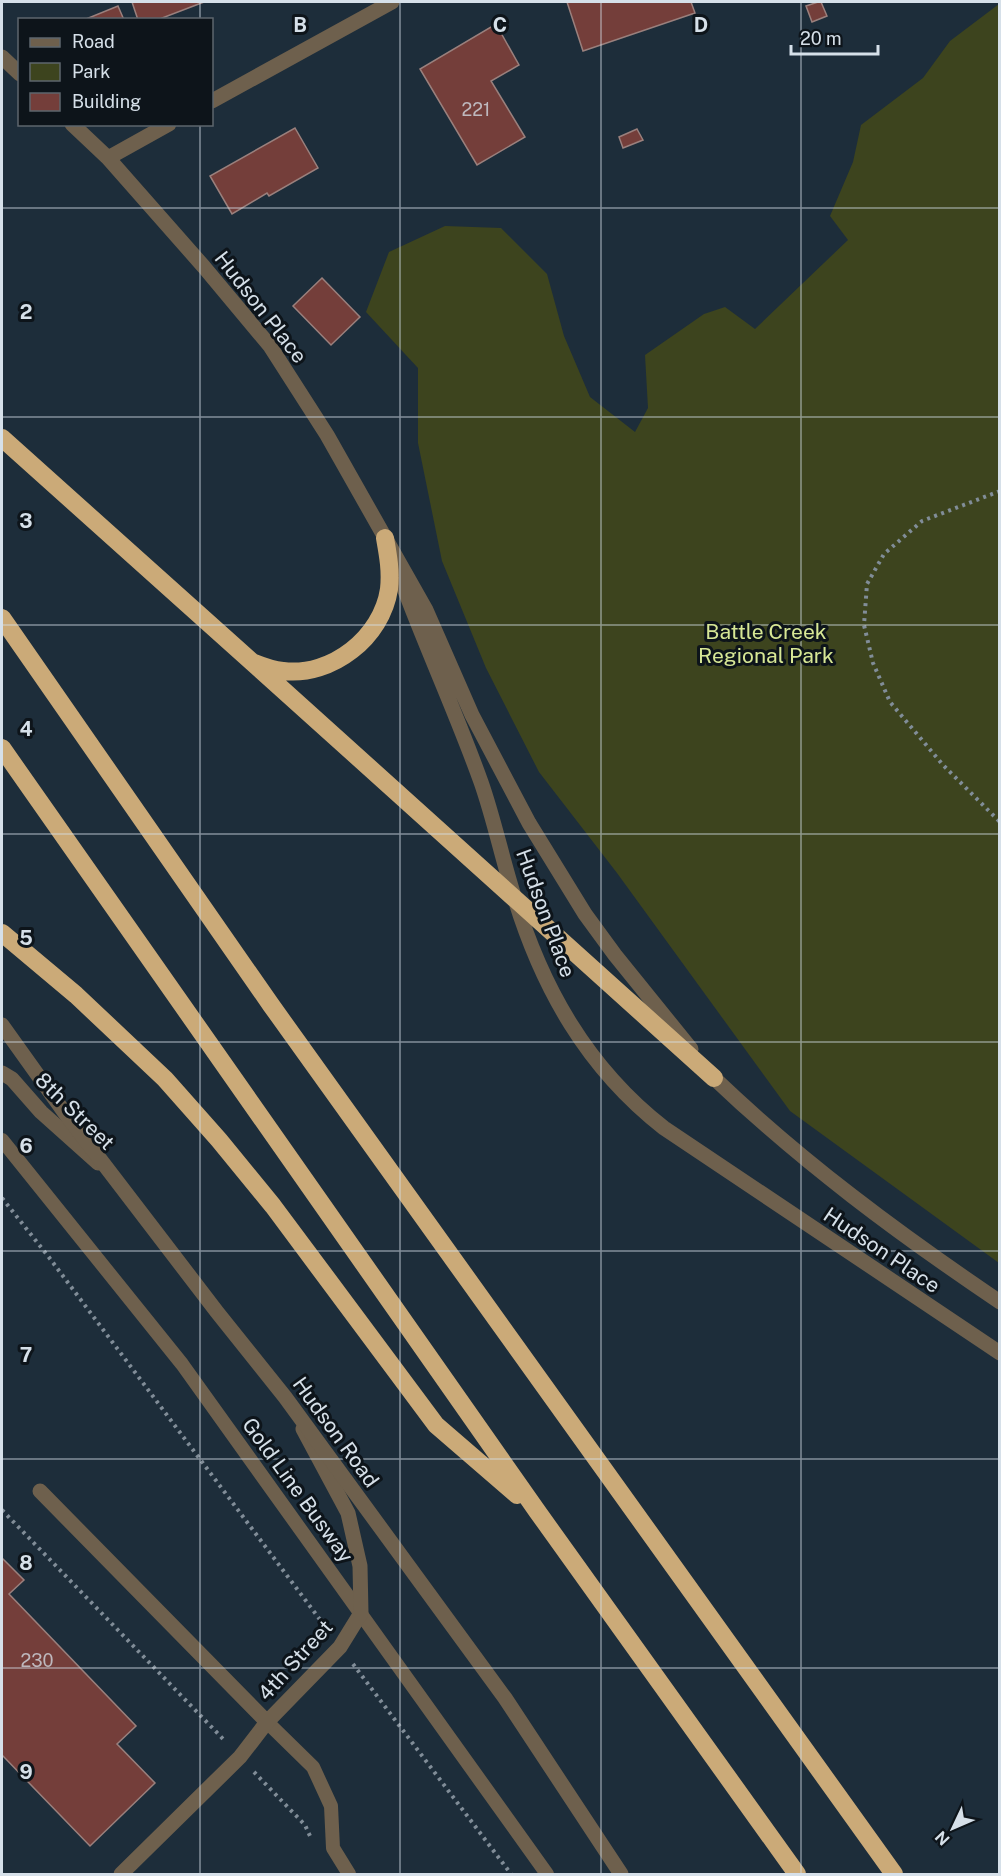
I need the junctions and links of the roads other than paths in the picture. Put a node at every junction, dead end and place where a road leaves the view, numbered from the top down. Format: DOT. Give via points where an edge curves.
graph roads {
  1 [pos="392,2"];
  2 [pos="2,57"];
  3 [pos="18,72"];
  4 [pos="213,100"];
  5 [pos="74,126"];
  6 [pos="165,126"];
  7 [pos="108,158"];
  8 [pos="2,438"];
  9 [pos="385,538"];
  10 [pos="2,618"];
  11 [pos="252,662"];
  12 [pos="2,748"];
  13 [pos="514,897"];
  14 [pos="2,933"];
  15 [pos="2,1025"];
  16 [pos="2,1073"];
  17 [pos="714,1078"];
  18 [pos="2,1140"];
  19 [pos="118,1181"];
  20 [pos="999,1302"];
  21 [pos="999,1353"];
  22 [pos="285,1397"];
  23 [pos="40,1491"];
  24 [pos="537,1512"];
  25 [pos="361,1613"];
  26 [pos="267,1722"];
  27 [pos="122,1875"];
  28 [pos="349,1875"];
  29 [pos="547,1875"];
  30 [pos="621,1875"];
  31 [pos="797,1875"];
  32 [pos="894,1875"];
  1 -- 4 [label="street"];
  2 -- 3 [label="street"];
  5 -- 7 [label="street, Hudson Place"];
  6 -- 7 [label="street"];
  7 -- 9 [label="street, Hudson Place" via="270,346 327,435"];
  8 -- 11 [label="highway"];
  9 -- 11 [label="highway" via="389,591 366,638 346,655 322,666 283,671"];
  9 -- 13 [label="street, Hudson Place" via="482,783"];
  9 -- 17 [label="street, Hudson Place" via="426,610 496,762 552,861 615,956"];
  10 -- 32 [label="highway" via="265,996"];
  11 -- 13 [label="highway"];
  12 -- 24 [label="highway"];
  13 -- 17 [label="highway"];
  13 -- 21 [label="street, Hudson Place" via="550,989 604,1073 632,1102 690,1147"];
  14 -- 24 [label="highway" via="76,995 165,1079 273,1206 436,1425"];
  15 -- 19 [label="street, Hudson Road"];
  16 -- 19 [label="street, 8th Street"];
  17 -- 20 [label="street, Hudson Place" via="759,1121 846,1192"];
  18 -- 25 [label="lane, Gold Line Busway" via="182,1364"];
  19 -- 22 [label="street, Hudson Road"];
  22 -- 25 [label="street, 4th Street" via="348,1513 360,1566"];
  22 -- 30 [label="street, Hudson Road" via="505,1698"];
  23 -- 26 [label="street"];
  24 -- 31 [label="highway"];
  25 -- 26 [label="street, 4th Street" via="340,1647"];
  25 -- 29 [label="lane, Gold Line Busway"];
  26 -- 27 [label="street, 4th Street" via="240,1757"];
  26 -- 28 [label="lane" via="313,1767 331,1806 333,1848"];
}
